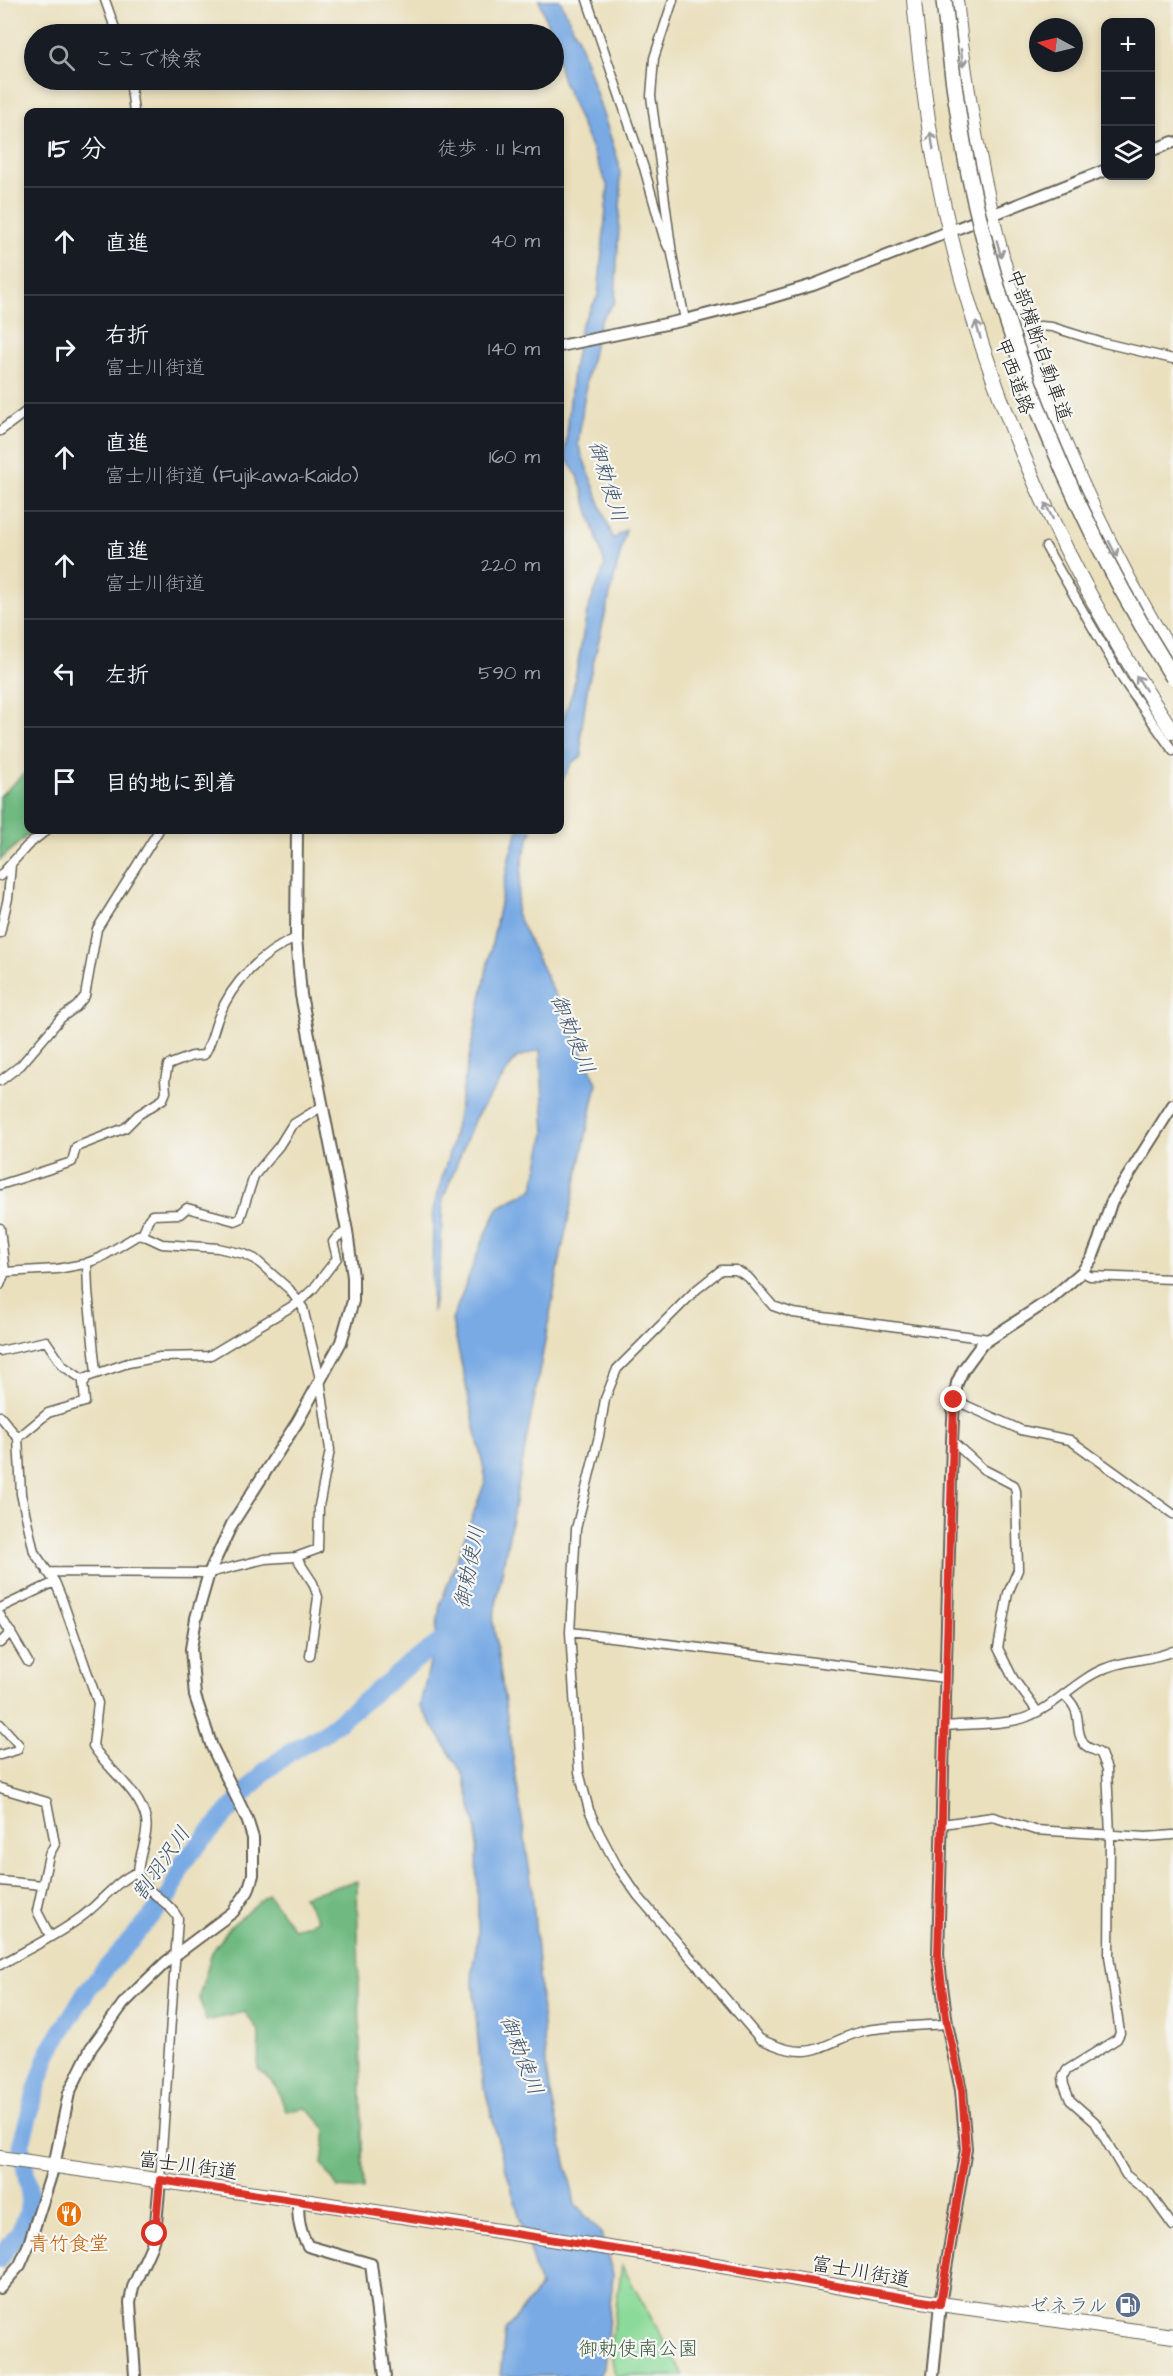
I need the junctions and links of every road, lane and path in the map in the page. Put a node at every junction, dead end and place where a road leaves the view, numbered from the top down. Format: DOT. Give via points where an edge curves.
graph roads {
  1 [pos="105,0"];
  2 [pos="586,0"];
  3 [pos="673,0"];
  4 [pos="914,0"];
  5 [pos="944,0"];
  6 [pos="956,0"];
  7 [pos="113,24"];
  8 [pos="131,90"];
  9 [pos="134,108"];
  10 [pos="1173,142"];
  11 [pos="1155,150"];
  12 [pos="1101,172"];
  13 [pos="990,216"];
  14 [pos="951,232"];
  15 [pos="672,254"];
  16 [pos="679,321"];
  17 [pos="1022,331"];
  18 [pos="564,345"];
  19 [pos="1173,359"];
  20 [pos="24,413"];
  21 [pos="0,431"];
  22 [pos="1046,547"];
  23 [pos="1173,656"];
  24 [pos="1173,677"];
  25 [pos="1173,732"];
  26 [pos="1173,751"];
  27 [pos="42,834"];
  28 [pos="156,834"];
  29 [pos="297,834"];
  30 [pos="11,865"];
  31 [pos="0,876"];
  32 [pos="0,933"];
  33 [pos="296,938"];
  34 [pos="0,1081"];
  35 [pos="1173,1105"];
  36 [pos="321,1107"];
  37 [pos="0,1185"];
  38 [pos="0,1228"];
  39 [pos="347,1231"];
  40 [pos="142,1236"];
  41 [pos="87,1263"];
  42 [pos="5,1272"];
  43 [pos="1082,1272"];
  44 [pos="1173,1279"];
  45 [pos="0,1285"];
  46 [pos="299,1302"];
  47 [pos="989,1339"];
  48 [pos="0,1351"];
  49 [pos="96,1373"];
  50 [pos="320,1379"];
  51 [pos="85,1381"];
  52 [pos="954,1400"];
  53 [pos="0,1416"];
  54 [pos="18,1438"];
  55 [pos="952,1441"];
  56 [pos="1173,1514"];
  57 [pos="296,1557"];
  58 [pos="47,1572"];
  59 [pos="209,1573"];
  60 [pos="55,1582"];
  61 [pos="0,1608"];
  62 [pos="0,1615"];
  63 [pos="11,1632"];
  64 [pos="570,1632"];
  65 [pos="0,1643"];
  66 [pos="1173,1651"];
  67 [pos="310,1656"];
  68 [pos="28,1662"];
  69 [pos="945,1678"];
  70 [pos="1064,1695"];
  71 [pos="1037,1711"];
  72 [pos="0,1724"];
  73 [pos="944,1726"];
  74 [pos="0,1755"];
  75 [pos="0,1788"];
  76 [pos="942,1824"];
  77 [pos="1110,1835"];
  78 [pos="1173,1835"];
  79 [pos="138,1872"];
  80 [pos="0,1881"];
  81 [pos="42,1885"];
  82 [pos="50,1936"];
  83 [pos="177,1954"];
  84 [pos="0,1965"];
  85 [pos="947,2024"];
  86 [pos="0,2158"];
  87 [pos="54,2166"];
  88 [pos="160,2180"];
  89 [pos="298,2200"];
  90 [pos="1173,2226"];
  91 [pos="0,2288"];
  92 [pos="940,2304"];
  93 [pos="1173,2336"];
  94 [pos="135,2376"];
  95 [pos="385,2376"];
  96 [pos="933,2376"];
  1 -- 7 [label="street"];
  2 -- 15 [label="street"];
  3 -- 15 [label="street" via="650,82"];
  14 -- 4 [label="main road, 甲西道路, one-way" via="934,159"];
  5 -- 24 [label="highway, 中部横断自動車道, bridge" via="960,129 973,196 1009,328 1046,430 1081,510 1112,573"];
  6 -- 13 [label="main road, 甲西道路, one-way" via="970,111"];
  8 -- 9 [label="street"];
  10 -- 11 [label="street"];
  12 -- 13 [label="street"];
  13 -- 14 [label="street"];
  13 -- 17 [label="main road, 甲西道路, one-way"];
  14 -- 16 [label="street" via="813,285"];
  25 -- 14 [label="main road, 甲西道路, one-way" via="1099,613 1026,461 981,339"];
  15 -- 16 [label="street"];
  16 -- 18 [label="street"];
  17 -- 19 [label="street" via="1052,327"];
  17 -- 23 [label="main road, 甲西道路, one-way" via="1043,394 1088,498 1143,607"];
  20 -- 21 [label="street"];
  22 -- 26 [label="street" via="1123,680"];
  27 -- 30 [label="street"];
  28 -- 34 [label="street" via="97,929 85,996 61,1017 21,1065"];
  29 -- 33 [label="street"];
  30 -- 31 [label="street"];
  30 -- 32 [label="street"];
  33 -- 36 [label="street" via="301,995"];
  33 -- 37 [label="street" via="249,969 219,1016 204,1055 168,1065 163,1098 125,1128 76,1147 72,1162"];
  35 -- 43 [label="street" via="1110,1203 1092,1258"];
  36 -- 39 [label="street"];
  36 -- 40 [label="street" via="292,1125 254,1176 240,1219 187,1208 180,1214 152,1215"];
  38 -- 42 [label="street"];
  39 -- 46 [label="street" via="333,1242 337,1258 331,1267"];
  39 -- 50 [label="street" via="353,1301 341,1342"];
  40 -- 41 [label="street"];
  40 -- 46 [label="street" via="162,1244 244,1254 289,1289"];
  41 -- 42 [label="street"];
  41 -- 49 [label="street"];
  42 -- 45 [label="street"];
  43 -- 44 [label="street" via="1090,1276"];
  43 -- 47 [label="street" via="1051,1299"];
  46 -- 49 [label="street" via="209,1356 160,1357"];
  46 -- 50 [label="street"];
  47 -- 52 [label="street" via="963,1370"];
  47 -- 64 [label="street" via="793,1313 773,1306 748,1277 736,1270 722,1270 696,1290 626,1360 610,1383 576,1529"];
  48 -- 51 [label="street" via="46,1341 63,1366"];
  49 -- 51 [label="street"];
  50 -- 57 [label="street" via="330,1450 319,1506 318,1549"];
  50 -- 59 [label="street" via="232,1524"];
  51 -- 54 [label="street" via="85,1402 48,1413"];
  52 -- 55 [label="street"];
  52 -- 56 [label="street" via="1021,1430 1070,1440"];
  53 -- 54 [label="street"];
  54 -- 58 [label="street" via="21,1494 28,1530 34,1552"];
  55 -- 69 [label="street"];
  55 -- 71 [label="street" via="983,1469 1014,1485 1016,1491 1018,1570 1008,1593 998,1648 1013,1678"];
  57 -- 59 [label="street" via="265,1559"];
  57 -- 67 [label="street" via="318,1597"];
  58 -- 59 [label="street"];
  58 -- 60 [label="street"];
  59 -- 83 [label="street" via="191,1649 195,1696 223,1773 247,1819 255,1853 248,1891 233,1912"];
  60 -- 61 [label="street"];
  60 -- 79 [label="street" via="98,1703 93,1746 132,1793 146,1818 148,1829"];
  62 -- 63 [label="street"];
  63 -- 65 [label="street"];
  63 -- 68 [label="street"];
  64 -- 69 [label="street"];
  64 -- 85 [label="street" via="579,1772 600,1834 638,1896 760,2039 787,2050 802,2051 870,2030"];
  66 -- 70 [label="street" via="1106,1668"];
  69 -- 73 [label="street"];
  70 -- 71 [label="street"];
  70 -- 77 [label="street" via="1075,1706 1086,1747 1101,1754 1105,1762"];
  71 -- 73 [label="street" via="1027,1717"];
  72 -- 74 [label="street" via="19,1745 17,1750"];
  73 -- 76 [label="street"];
  75 -- 81 [label="street" via="47,1802 55,1844"];
  76 -- 77 [label="street" via="993,1817 1035,1830"];
  76 -- 85 [label="street" via="938,1955"];
  77 -- 78 [label="street"];
  77 -- 90 [label="street" via="1109,1956 1120,2033 1067,2070 1064,2085 1070,2100 1095,2122 1126,2175 1150,2194"];
  79 -- 82 [label="street" via="129,1875 79,1920"];
  79 -- 83 [label="street" via="145,1886 175,1911"];
  80 -- 81 [label="street"];
  81 -- 82 [label="street" via="37,1911"];
  82 -- 84 [label="street"];
  83 -- 87 [label="street" via="123,2004 91,2048 69,2093"];
  83 -- 88 [label="street"];
  85 -- 92 [label="street" via="962,2090 966,2149"];
  86 -- 87 [label="main road, 富士川街道"];
  87 -- 88 [label="main road, 富士川街道"];
  87 -- 91 [label="street" via="20,2265"];
  88 -- 89 [label="main road, 富士川街道"];
  88 -- 94 [label="street" via="155,2234 130,2302"];
  89 -- 92 [label="main road, 富士川街道"];
  89 -- 95 [label="street" via="298,2220 308,2246 370,2264"];
  92 -- 93 [label="main road, 富士川街道"];
  92 -- 96 [label="street"];
}
